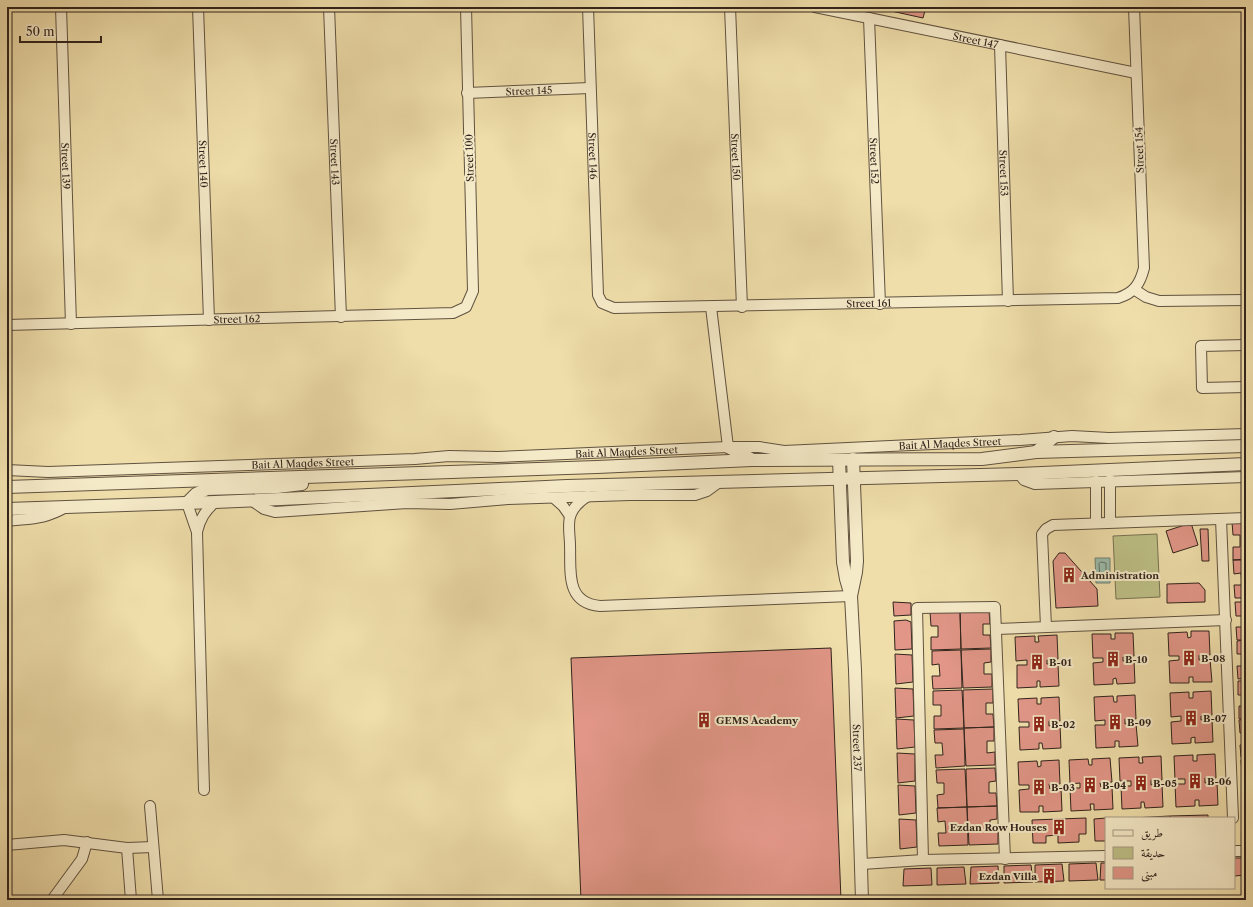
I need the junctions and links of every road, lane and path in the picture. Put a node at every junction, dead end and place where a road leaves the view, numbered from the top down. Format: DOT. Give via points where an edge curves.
graph roads {
  1 [pos="61,7"];
  2 [pos="198,7"];
  3 [pos="329,7"];
  4 [pos="466,7"];
  5 [pos="588,7"];
  6 [pos="730,7"];
  7 [pos="815,7"];
  8 [pos="1134,7"];
  9 [pos="869,18"];
  10 [pos="1000,45"];
  11 [pos="1136,73"];
  12 [pos="590,88"];
  13 [pos="467,93"];
  14 [pos="1135,290"];
  15 [pos="1246,300"];
  16 [pos="1008,301"];
  17 [pos="602,303"];
  18 [pos="880,304"];
  19 [pos="466,307"];
  20 [pos="711,307"];
  21 [pos="742,307"];
  22 [pos="341,317"];
  23 [pos="209,320"];
  24 [pos="71,324"];
  25 [pos="7,326"];
  26 [pos="1246,345"];
  27 [pos="1246,386"];
  28 [pos="1246,434"];
  29 [pos="1054,437"];
  30 [pos="1246,446"];
  31 [pos="728,447"];
  32 [pos="1036,452"];
  33 [pos="853,459"];
  34 [pos="752,460"];
  35 [pos="839,460"];
  36 [pos="1246,464"];
  37 [pos="7,470"];
  38 [pos="1020,474"];
  39 [pos="331,476"];
  40 [pos="1246,477"];
  41 [pos="840,478"];
  42 [pos="854,478"];
  43 [pos="1110,480"];
  44 [pos="1096,481"];
  45 [pos="718,483"];
  46 [pos="7,487"];
  47 [pos="588,496"];
  48 [pos="554,498"];
  49 [pos="251,500"];
  50 [pos="215,502"];
  51 [pos="187,503"];
  52 [pos="66,507"];
  53 [pos="7,509"];
  54 [pos="570,516"];
  55 [pos="1246,518"];
  56 [pos="1221,519"];
  57 [pos="7,521"];
  58 [pos="1110,522"];
  59 [pos="1096,523"];
  60 [pos="197,532"];
  61 [pos="851,596"];
  62 [pos="1226,620"];
  63 [pos="1046,627"];
  64 [pos="996,629"];
  65 [pos="204,790"];
  66 [pos="150,806"];
  67 [pos="1233,817"];
  68 [pos="87,842"];
  69 [pos="7,845"];
  70 [pos="153,847"];
  71 [pos="127,848"];
  72 [pos="1235,851"];
  73 [pos="1246,851"];
  74 [pos="1105,856"];
  75 [pos="1005,859"];
  76 [pos="923,860"];
  77 [pos="862,864"];
  78 [pos="52,900"];
  79 [pos="131,900"];
  80 [pos="158,900"];
  81 [pos="862,900"];
  1 -- 24 [label="street, Street 139"];
  2 -- 23 [label="street, Street 140"];
  3 -- 22 [label="street, Street 143"];
  4 -- 13 [label="street, Street 100"];
  5 -- 12 [label="street, Street 146"];
  6 -- 21 [label="street, Street 150"];
  7 -- 9 [label="street, Street 147"];
  8 -- 11 [label="street, Street 154"];
  9 -- 10 [label="street, Street 147"];
  9 -- 18 [label="street, Street 152"];
  10 -- 11 [label="street, Street 147"];
  10 -- 16 [label="street, Street 153"];
  11 -- 14 [label="street, Street 154" via="1144,268"];
  12 -- 13 [label="street, Street 145"];
  12 -- 17 [label="street, Street 146" via="598,295"];
  13 -- 19 [label="street, Street 100" via="473,291"];
  14 -- 15 [label="street" via="1159,301"];
  14 -- 16 [label="street, Street 161" via="1118,298"];
  16 -- 18 [label="street, Street 161"];
  17 -- 20 [label="street, Street 161" via="614,308"];
  18 -- 21 [label="street, Street 161"];
  19 -- 22 [label="street, Street 162" via="453,314"];
  20 -- 21 [label="street, Street 161"];
  20 -- 31 [label="street"];
  22 -- 23 [label="street, Street 162"];
  23 -- 24 [label="street, Street 162"];
  24 -- 25 [label="street, Street 162"];
  26 -- 27 [label="street" via="1201,346 1202,388"];
  28 -- 29 [label="street, Bait Al Maqdes Street"];
  29 -- 31 [label="street, Bait Al Maqdes Street" via="784,451 759,447"];
  29 -- 32 [label="street"];
  30 -- 32 [label="street, Bait Al Maqdes Street"];
  31 -- 34 [label="street"];
  31 -- 37 [label="street, Bait Al Maqdes Street" via="48,472"];
  32 -- 33 [label="street, Bait Al Maqdes Street" via="982,458"];
  33 -- 35 [label="street, Bait Al Maqdes Street"];
  33 -- 42 [label="street, Street 237"];
  34 -- 35 [label="street, Bait Al Maqdes Street"];
  34 -- 39 [label="street, Bait Al Maqdes Street"];
  35 -- 41 [label="street, Street 237"];
  36 -- 38 [label="street"];
  38 -- 42 [label="street"];
  38 -- 44 [label="street" via="1024,480 1035,484"];
  39 -- 46 [label="street, Bait Al Maqdes Street"];
  39 -- 51 [label="street" via="288,486 207,489 196,494"];
  40 -- 43 [label="street"];
  41 -- 42 [label="street"];
  41 -- 45 [label="street"];
  41 -- 61 [label="street, Street 237" via="843,562"];
  42 -- 61 [label="street, Street 237" via="857,561"];
  43 -- 44 [label="street"];
  43 -- 58 [label="street"];
  44 -- 59 [label="street"];
  45 -- 47 [label="street" via="707,491 695,495"];
  45 -- 49 [label="street" via="567,486"];
  47 -- 48 [label="street"];
  47 -- 54 [label="street" via="576,505"];
  48 -- 49 [label="street" via="450,504 407,503 274,512"];
  48 -- 54 [label="street"];
  49 -- 50 [label="street"];
  50 -- 51 [label="street"];
  50 -- 60 [label="street" via="200,520"];
  51 -- 52 [label="street"];
  51 -- 60 [label="street"];
  52 -- 53 [label="street"];
  52 -- 57 [label="street" via="50,516"];
  54 -- 61 [label="street" via="572,585 577,596 587,604 600,606"];
  55 -- 56 [label="street"];
  56 -- 58 [label="street"];
  56 -- 62 [label="street"];
  58 -- 59 [label="street"];
  59 -- 63 [label="street" via="1053,525 1042,534"];
  60 -- 65 [label="street"];
  61 -- 77 [label="street, Street 237"];
  62 -- 63 [label="street"];
  62 -- 67 [label="street"];
  63 -- 64 [label="street"];
  64 -- 75 [label="street"];
  64 -- 76 [label="street" via="995,607 917,608"];
  66 -- 70 [label="street"];
  68 -- 69 [label="street" via="64,840"];
  68 -- 71 [label="street"];
  68 -- 78 [label="street" via="82,859"];
  70 -- 71 [label="street"];
  70 -- 80 [label="street"];
  71 -- 79 [label="street"];
  72 -- 73 [label="street"];
  74 -- 75 [label="street"];
  75 -- 76 [label="street"];
  76 -- 77 [label="street"];
  77 -- 81 [label="street, Street 237"];
}
